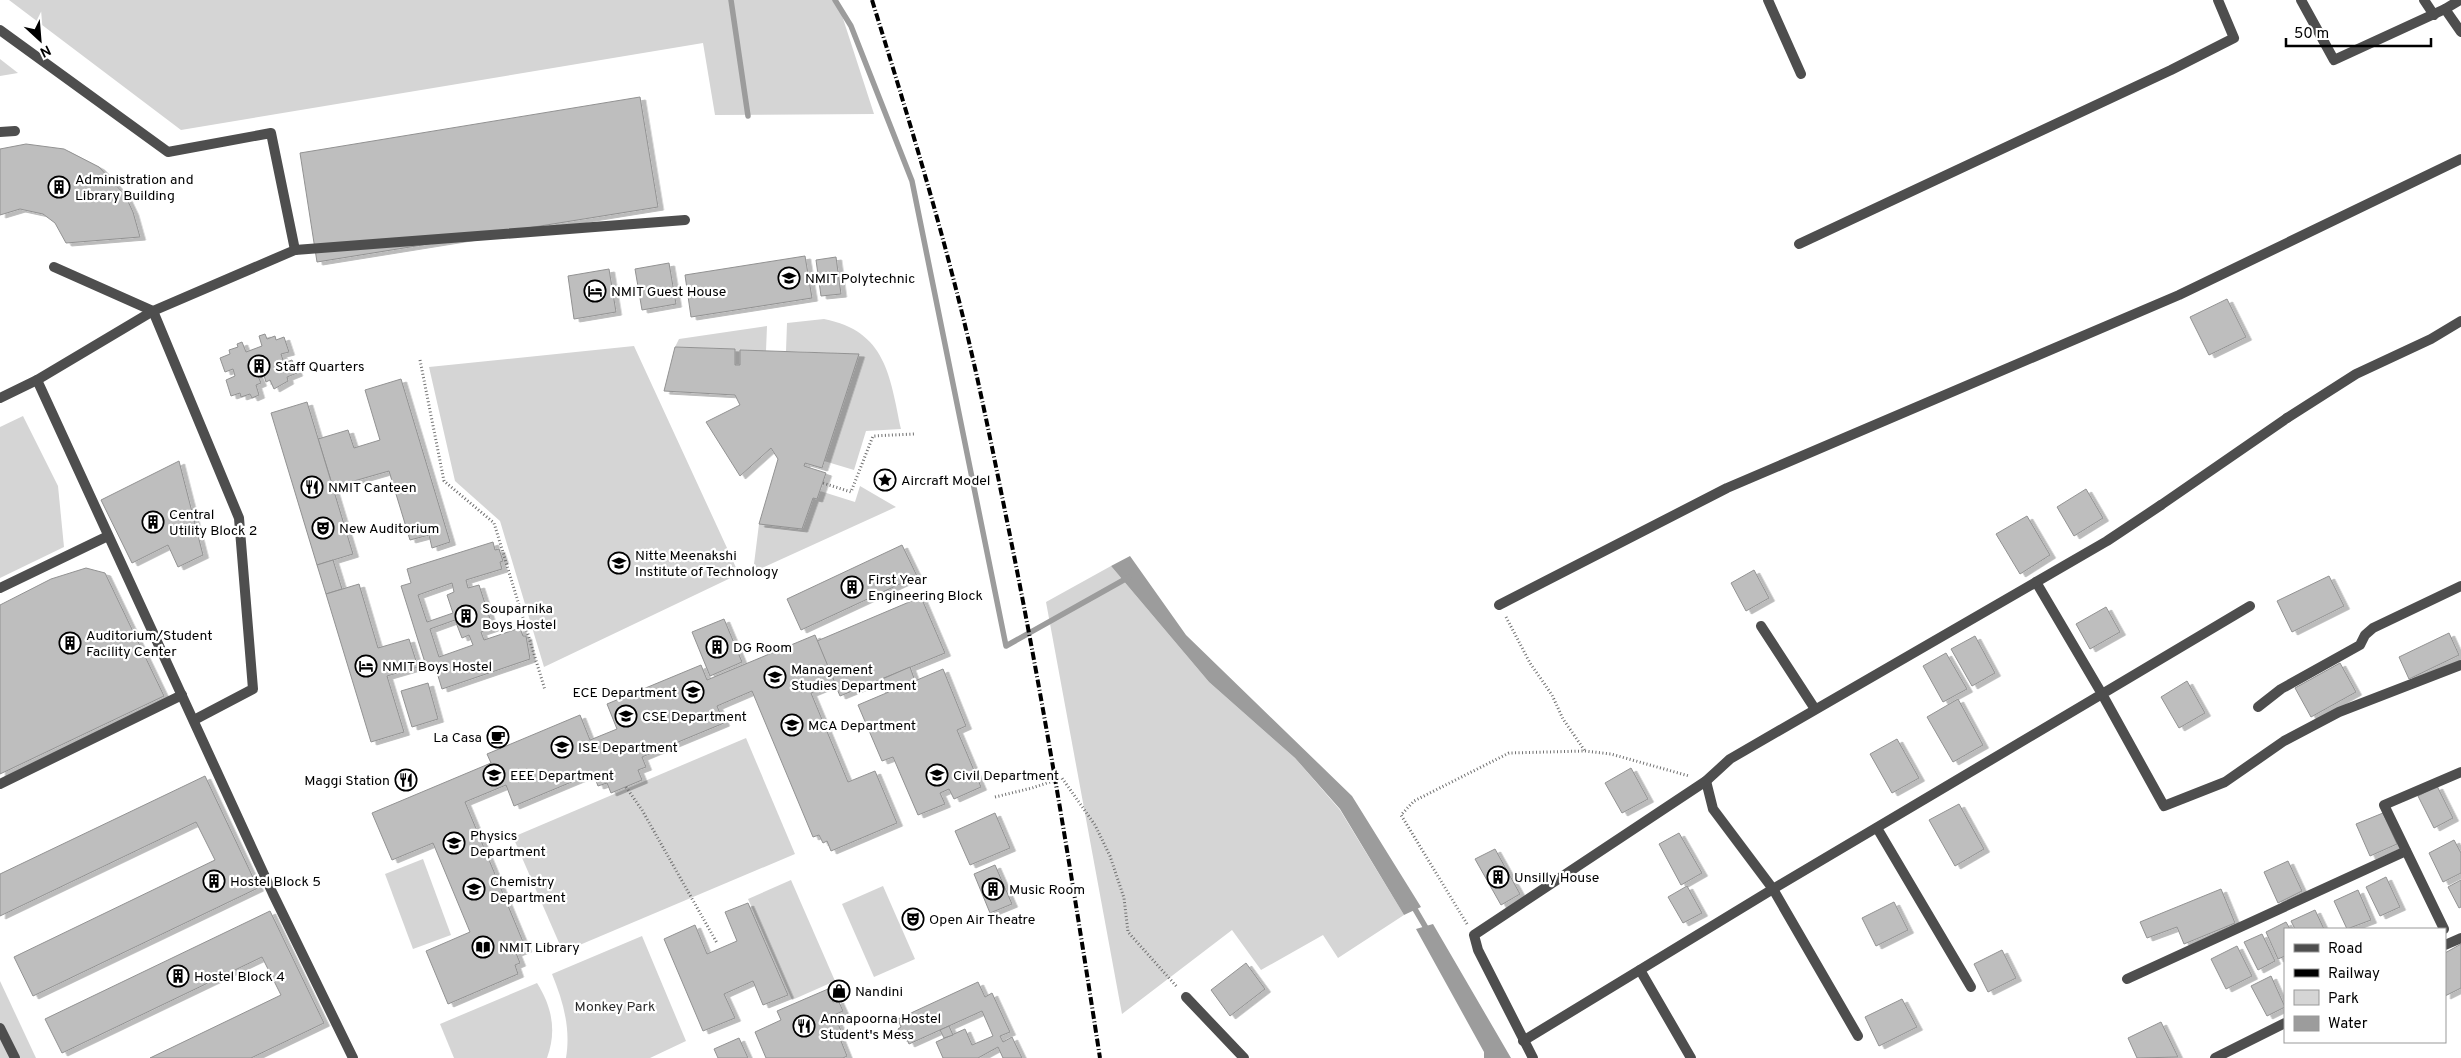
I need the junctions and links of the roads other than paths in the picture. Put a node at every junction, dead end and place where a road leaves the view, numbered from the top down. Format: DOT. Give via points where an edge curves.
graph roads {
  1 [pos="1768,0"];
  2 [pos="2218,0"];
  3 [pos="2301,0"];
  4 [pos="2424,0"];
  5 [pos="2460,0"];
  6 [pos="2446,9"];
  7 [pos="2434,14"];
  8 [pos="0,30"];
  9 [pos="2461,32"];
  10 [pos="1801,74"];
  11 [pos="15,131"];
  12 [pos="0,132"];
  13 [pos="2461,159"];
  14 [pos="685,220"];
  15 [pos="1799,244"];
  16 [pos="295,250"];
  17 [pos="54,267"];
  18 [pos="153,311"];
  19 [pos="2461,322"];
  20 [pos="37,380"];
  21 [pos="0,398"];
  22 [pos="108,536"];
  23 [pos="2036,582"];
  24 [pos="2461,586"];
  25 [pos="0,588"];
  26 [pos="1500,605"];
  27 [pos="2250,606"];
  28 [pos="1761,626"];
  29 [pos="2461,665"];
  30 [pos="2102,694"];
  31 [pos="182,695"];
  32 [pos="2258,707"];
  33 [pos="1815,709"];
  34 [pos="194,720"];
  35 [pos="2461,772"];
  36 [pos="1706,780"];
  37 [pos="0,784"];
  38 [pos="1877,828"];
  39 [pos="2406,851"];
  40 [pos="1773,889"];
  41 [pos="2443,928"];
  42 [pos="2461,938"];
  43 [pos="2447,944"];
  44 [pos="1640,970"];
  45 [pos="2127,979"];
  46 [pos="1971,987"];
  47 [pos="1186,997"];
  48 [pos="2284,1024"];
  49 [pos="0,1028"];
  50 [pos="1858,1036"];
  51 [pos="1523,1042"];
  52 [pos="349,1057"];
  53 [pos="14,1058"];
  54 [pos="1244,1058"];
  55 [pos="1533,1058"];
  56 [pos="1691,1058"];
  57 [pos="2215,1058"];
  1 -- 10 [label="street"];
  2 -- 15 [label="street" via="2234,38"];
  3 -- 7 [label="street" via="2334,60"];
  4 -- 7 [label="street"];
  5 -- 6 [label="street"];
  6 -- 7 [label="street"];
  6 -- 9 [label="street"];
  8 -- 16 [label="street" via="168,152 271,133"];
  11 -- 12 [label="street"];
  13 -- 26 [label="street" via="2179,295 1727,488"];
  14 -- 16 [label="street"];
  16 -- 18 [label="street"];
  17 -- 18 [label="street"];
  18 -- 20 [label="street"];
  18 -- 34 [label="street" via="239,518 253,689"];
  19 -- 23 [label="street" via="2356,374 2107,541"];
  20 -- 21 [label="street"];
  20 -- 22 [label="street"];
  22 -- 25 [label="street"];
  22 -- 31 [label="street"];
  23 -- 30 [label="street"];
  23 -- 33 [label="street"];
  24 -- 32 [label="street" via="2373,628 2360,645 2281,689"];
  27 -- 30 [label="street"];
  28 -- 33 [label="street"];
  29 -- 30 [label="street" via="2339,712 2284,741 2225,782 2164,806"];
  30 -- 38 [label="street"];
  31 -- 34 [label="street"];
  31 -- 37 [label="street"];
  33 -- 36 [label="street" via="1730,759"];
  34 -- 52 [label="street"];
  35 -- 39 [label="street" via="2384,805"];
  36 -- 40 [label="street" via="1713,809"];
  36 -- 51 [label="street" via="1474,935 1478,950"];
  38 -- 40 [label="street"];
  38 -- 46 [label="street"];
  39 -- 41 [label="street"];
  39 -- 45 [label="street"];
  40 -- 44 [label="street"];
  40 -- 50 [label="street"];
  42 -- 43 [label="street"];
  44 -- 51 [label="street"];
  44 -- 56 [label="street"];
  47 -- 54 [label="street"];
  48 -- 57 [label="street"];
  49 -- 53 [label="street"];
  51 -- 55 [label="street"];
}
